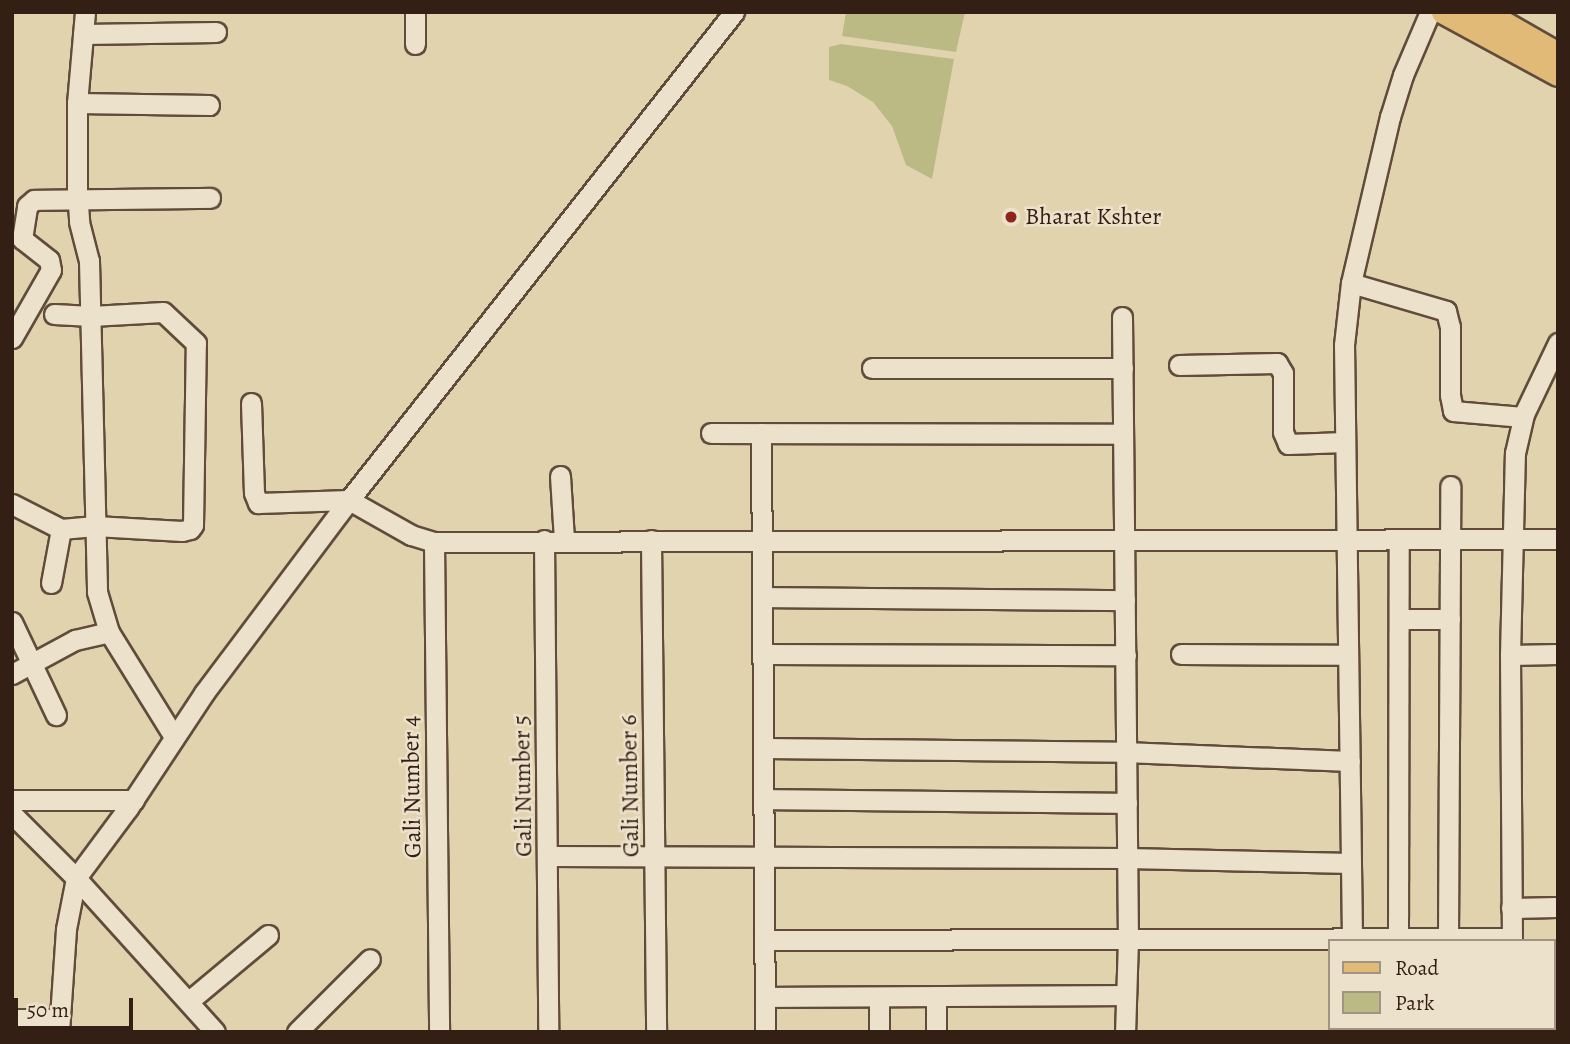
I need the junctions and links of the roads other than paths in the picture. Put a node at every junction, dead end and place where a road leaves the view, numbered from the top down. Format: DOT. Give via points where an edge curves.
graph roads {
  1 [pos="85,12"];
  2 [pos="415,12"];
  3 [pos="734,12"];
  4 [pos="1430,12"];
  5 [pos="1444,12"];
  6 [pos="1483,12"];
  7 [pos="216,32"];
  8 [pos="83,34"];
  9 [pos="415,44"];
  10 [pos="1558,55"];
  11 [pos="1558,74"];
  12 [pos="77,103"];
  13 [pos="209,104"];
  14 [pos="12,196"];
  15 [pos="210,198"];
  16 [pos="34,200"];
  17 [pos="78,200"];
  18 [pos="1351,283"];
  19 [pos="54,314"];
  20 [pos="91,316"];
  21 [pos="1122,317"];
  22 [pos="12,338"];
  23 [pos="1558,344"];
  24 [pos="1179,366"];
  25 [pos="872,368"];
  26 [pos="1123,368"];
  27 [pos="251,403"];
  28 [pos="1523,417"];
  29 [pos="711,433"];
  30 [pos="761,433"];
  31 [pos="1123,434"];
  32 [pos="1345,442"];
  33 [pos="560,476"];
  34 [pos="1450,486"];
  35 [pos="349,500"];
  36 [pos="12,503"];
  37 [pos="95,526"];
  38 [pos="61,529"];
  39 [pos="1512,538"];
  40 [pos="1125,539"];
  41 [pos="1399,539"];
  42 [pos="1450,539"];
  43 [pos="1558,539"];
  44 [pos="554,540"];
  45 [pos="651,540"];
  46 [pos="764,540"];
  47 [pos="1345,540"];
  48 [pos="434,542"];
  49 [pos="51,583"];
  50 [pos="764,597"];
  51 [pos="1125,600"];
  52 [pos="1399,619"];
  53 [pos="1450,619"];
  54 [pos="12,622"];
  55 [pos="110,632"];
  56 [pos="764,653"];
  57 [pos="1181,654"];
  58 [pos="1558,654"];
  59 [pos="1126,655"];
  60 [pos="1347,655"];
  61 [pos="1510,655"];
  62 [pos="32,663"];
  63 [pos="12,674"];
  64 [pos="56,715"];
  65 [pos="174,737"];
  66 [pos="764,748"];
  67 [pos="1124,752"];
  68 [pos="1350,761"];
  69 [pos="765,799"];
  70 [pos="12,800"];
  71 [pos="134,800"];
  72 [pos="1127,803"];
  73 [pos="12,814"];
  74 [pos="548,856"];
  75 [pos="656,857"];
  76 [pos="1127,858"];
  77 [pos="765,859"];
  78 [pos="1351,863"];
  79 [pos="76,878"];
  80 [pos="1558,907"];
  81 [pos="1511,908"];
  82 [pos="268,935"];
  83 [pos="1352,937"];
  84 [pos="1398,937"];
  85 [pos="1448,937"];
  86 [pos="1128,939"];
  87 [pos="1512,939"];
  88 [pos="765,940"];
  89 [pos="370,959"];
  90 [pos="1126,995"];
  91 [pos="936,996"];
  92 [pos="765,997"];
  93 [pos="879,997"];
  94 [pos="189,1002"];
  95 [pos="12,1019"];
  96 [pos="59,1025"];
  97 [pos="215,1032"];
  98 [pos="297,1032"];
  99 [pos="439,1032"];
  100 [pos="548,1032"];
  101 [pos="656,1032"];
  102 [pos="765,1032"];
  103 [pos="879,1032"];
  104 [pos="936,1032"];
  105 [pos="1125,1032"];
  1 -- 8 [label="street"];
  2 -- 9 [label="street"];
  3 -- 35 [label="street"];
  4 -- 18 [label="street" via="1390,117"];
  5 -- 11 [label="main road"];
  6 -- 10 [label="main road"];
  7 -- 8 [label="street"];
  8 -- 12 [label="street"];
  12 -- 13 [label="street"];
  12 -- 17 [label="street"];
  14 -- 16 [label="street"];
  15 -- 17 [label="street"];
  16 -- 17 [label="street"];
  16 -- 22 [label="street" via="27,206 22,239 49,260 51,270"];
  17 -- 20 [label="street" via="89,261"];
  18 -- 28 [label="street" via="1446,311 1453,411"];
  18 -- 32 [label="street" via="1344,345"];
  19 -- 20 [label="street"];
  20 -- 37 [label="street"];
  20 -- 37 [label="street" via="163,312 196,343 193,525 182,531"];
  21 -- 26 [label="street"];
  23 -- 28 [label="street"];
  24 -- 32 [label="street" via="1277,363 1283,373 1287,444"];
  25 -- 26 [label="street"];
  26 -- 31 [label="street"];
  27 -- 35 [label="street" via="258,503"];
  28 -- 39 [label="street" via="1516,445"];
  29 -- 30 [label="street"];
  30 -- 31 [label="street"];
  30 -- 46 [label="street"];
  31 -- 40 [label="street"];
  32 -- 47 [label="street"];
  33 -- 44 [label="street, Gali Number 5"];
  34 -- 42 [label="street"];
  35 -- 48 [label="street" via="411,535"];
  35 -- 65 [label="street"];
  36 -- 38 [label="street"];
  37 -- 38 [label="street"];
  37 -- 55 [label="street" via="97,592"];
  38 -- 49 [label="street"];
  39 -- 42 [label="street"];
  39 -- 43 [label="street"];
  39 -- 61 [label="street"];
  40 -- 46 [label="street"];
  40 -- 47 [label="street"];
  40 -- 51 [label="street"];
  41 -- 42 [label="street"];
  41 -- 47 [label="street"];
  41 -- 52 [label="street"];
  42 -- 53 [label="street"];
  44 -- 45 [label="street"];
  44 -- 48 [label="street"];
  44 -- 74 [label="street, Gali Number 5"];
  45 -- 46 [label="street"];
  45 -- 75 [label="street, Gali Number 6"];
  46 -- 50 [label="street"];
  47 -- 60 [label="street"];
  48 -- 99 [label="street, Gali Number 4"];
  50 -- 51 [label="street"];
  50 -- 56 [label="street"];
  51 -- 59 [label="street"];
  52 -- 53 [label="street"];
  52 -- 84 [label="street"];
  53 -- 85 [label="street"];
  54 -- 62 [label="street"];
  55 -- 62 [label="street" via="75,640"];
  55 -- 65 [label="street"];
  56 -- 59 [label="street"];
  56 -- 66 [label="street"];
  57 -- 60 [label="street"];
  58 -- 61 [label="street"];
  59 -- 67 [label="street"];
  60 -- 68 [label="street"];
  61 -- 81 [label="street"];
  62 -- 63 [label="street"];
  62 -- 64 [label="street"];
  65 -- 71 [label="street"];
  66 -- 67 [label="street"];
  66 -- 69 [label="street"];
  67 -- 68 [label="street"];
  67 -- 72 [label="street"];
  68 -- 78 [label="street"];
  69 -- 72 [label="street"];
  69 -- 77 [label="street"];
  70 -- 71 [label="street"];
  71 -- 79 [label="street"];
  72 -- 76 [label="street"];
  73 -- 79 [label="street"];
  74 -- 75 [label="street"];
  74 -- 100 [label="street, Gali Number 5"];
  75 -- 77 [label="street"];
  75 -- 101 [label="street, Gali Number 6"];
  76 -- 77 [label="street"];
  76 -- 78 [label="street"];
  76 -- 86 [label="street"];
  77 -- 88 [label="street"];
  78 -- 83 [label="street"];
  79 -- 94 [label="street"];
  79 -- 96 [label="street" via="66,929"];
  80 -- 81 [label="street"];
  81 -- 87 [label="street"];
  82 -- 94 [label="street"];
  83 -- 84 [label="street"];
  83 -- 86 [label="street"];
  84 -- 85 [label="street"];
  85 -- 87 [label="street"];
  86 -- 88 [label="street"];
  86 -- 90 [label="street"];
  88 -- 92 [label="street"];
  89 -- 98 [label="street"];
  90 -- 91 [label="street"];
  90 -- 105 [label="street"];
  91 -- 93 [label="street"];
  91 -- 104 [label="street"];
  92 -- 93 [label="street"];
  92 -- 102 [label="street"];
  93 -- 103 [label="street"];
  94 -- 97 [label="street"];
  95 -- 96 [label="street"];
}
